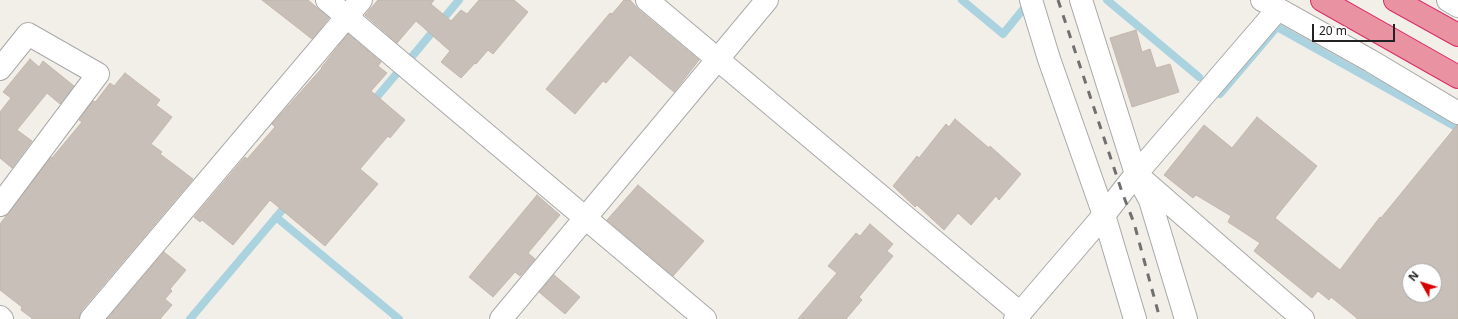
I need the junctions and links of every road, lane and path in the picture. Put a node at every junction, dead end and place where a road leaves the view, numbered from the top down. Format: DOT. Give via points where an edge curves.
graph roads {
  1 [pos="327,0"];
  2 [pos="361,0"];
  3 [pos="647,0"];
  4 [pos="767,0"];
  5 [pos="1031,0"];
  6 [pos="1080,0"];
  7 [pos="1395,0"];
  8 [pos="1448,0"];
  9 [pos="1270,4"];
  10 [pos="1330,4"];
  11 [pos="1458,6"];
  12 [pos="347,16"];
  13 [pos="1458,35"];
  14 [pos="717,60"];
  15 [pos="0,69"];
  16 [pos="1458,77"];
  17 [pos="1458,113"];
  18 [pos="1136,174"];
  19 [pos="0,206"];
  20 [pos="1104,215"];
  21 [pos="586,218"];
  22 [pos="1017,316"];
  23 [pos="93,318"];
  24 [pos="501,319"];
  25 [pos="705,319"];
  26 [pos="1136,319"];
  27 [pos="1186,319"];
  28 [pos="1303,319"];
  1 -- 12 [label="street"];
  2 -- 12 [label="street"];
  3 -- 14 [label="street"];
  4 -- 14 [label="street"];
  5 -- 20 [label="street"];
  6 -- 18 [label="street"];
  7 -- 13 [label="highway"];
  8 -- 11 [label="street"];
  9 -- 17 [label="street"];
  9 -- 18 [label="street"];
  10 -- 16 [label="highway"];
  12 -- 21 [label="street"];
  12 -- 23 [label="street"];
  14 -- 21 [label="street"];
  14 -- 22 [label="street"];
  15 -- 19 [label="street" via="28,34 98,74"];
  18 -- 20 [label="street"];
  18 -- 27 [label="street" via="1150,200"];
  18 -- 28 [label="street"];
  20 -- 22 [label="street"];
  20 -- 26 [label="street"];
  21 -- 24 [label="street"];
  21 -- 25 [label="street"];
}
